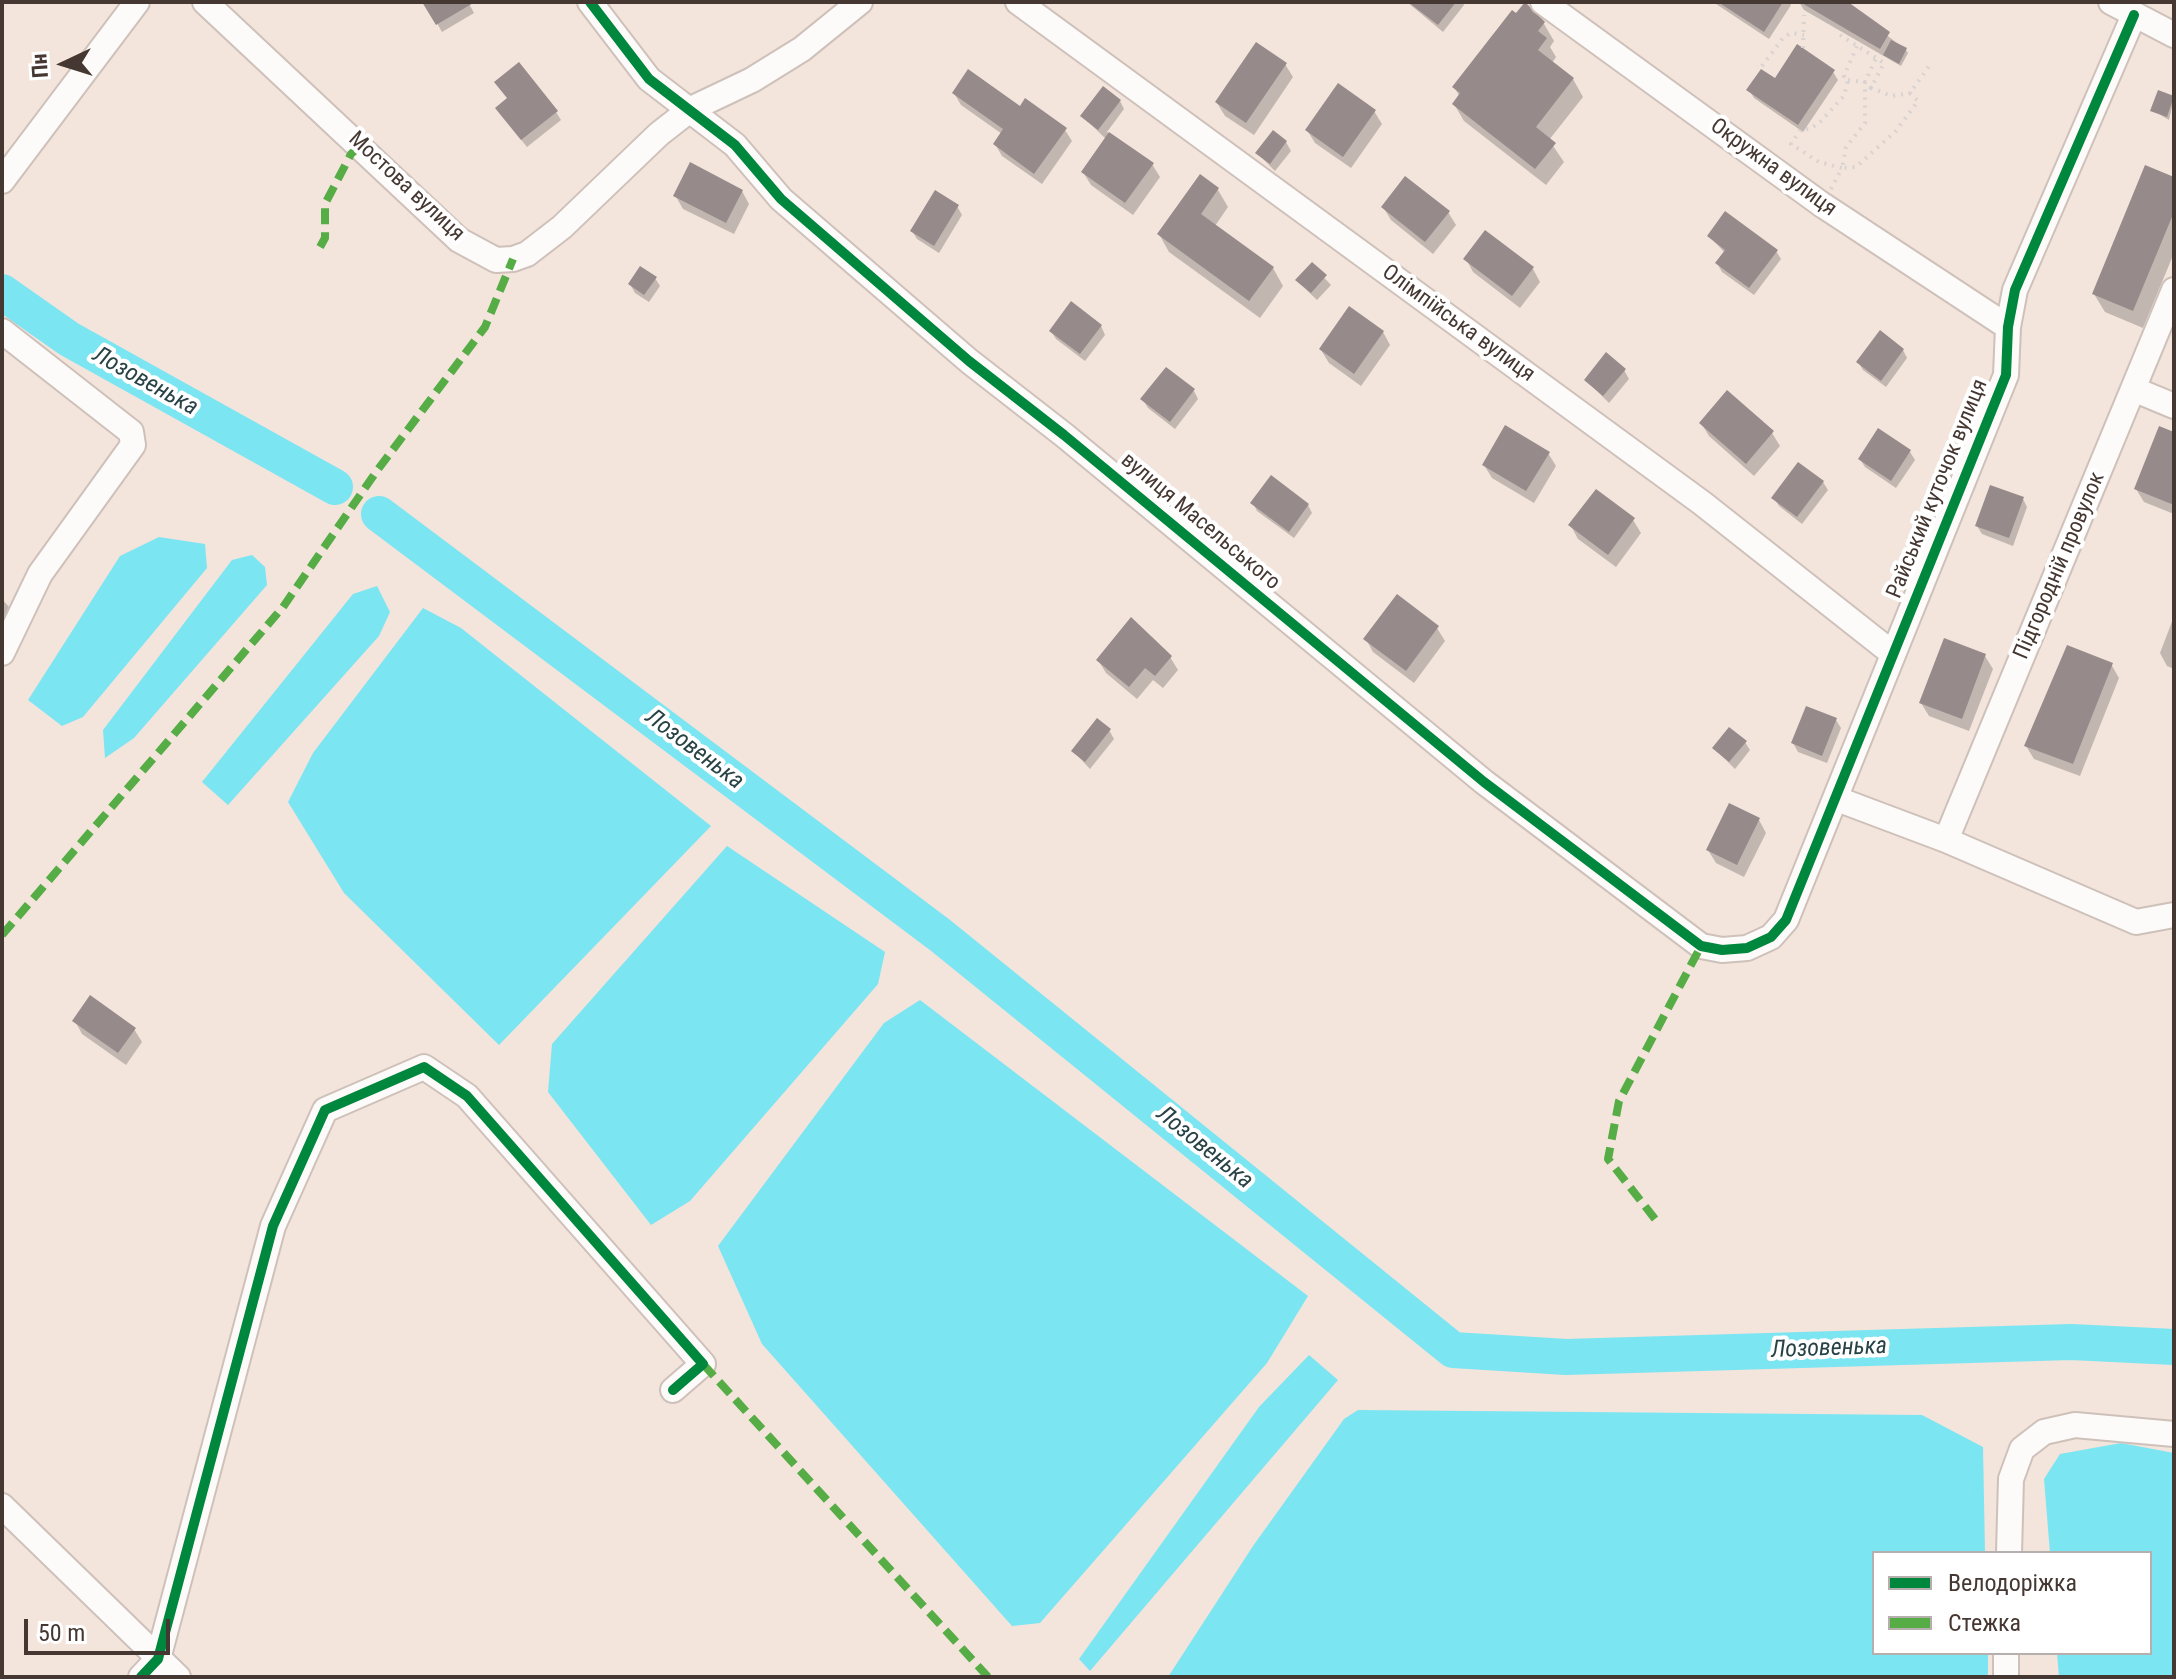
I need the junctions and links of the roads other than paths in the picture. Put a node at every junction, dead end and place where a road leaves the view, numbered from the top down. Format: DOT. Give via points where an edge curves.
graph roads {
  1 [pos="137,2"];
  2 [pos="205,2"];
  3 [pos="590,2"];
  4 [pos="860,2"];
  5 [pos="1018,2"];
  6 [pos="1543,2"];
  7 [pos="2111,2"];
  8 [pos="2134,15"];
  9 [pos="2174,35"];
  10 [pos="691,109"];
  11 [pos="2,181"];
  12 [pos="2174,290"];
  13 [pos="2008,327"];
  14 [pos="2,331"];
  15 [pos="2133,389"];
  16 [pos="2174,406"];
  17 [pos="2,653"];
  18 [pos="1892,653"];
  19 [pos="1837,799"];
  20 [pos="1946,840"];
  21 [pos="2174,915"];
  22 [pos="1701,946"];
  23 [pos="673,1390"];
  24 [pos="2174,1434"];
  25 [pos="2,1506"];
  26 [pos="2009,1551"];
  27 [pos="2006,1655"];
  28 [pos="158,1659"];
  29 [pos="141,1677"];
  30 [pos="178,1677"];
  31 [pos="2006,1677"];
  1 -- 11 [label="street"];
  2 -- 10 [label="street, Мостова вулиця" via="459,240 496,260 527,254 562,227"];
  3 -- 10 [label="street, вулиця Масельського" via="649,79"];
  4 -- 10 [label="street, Мостова вулиця" via="802,49"];
  5 -- 18 [label="street, Олімпійська вулиця" via="1702,503"];
  6 -- 13 [label="street, Окружна вулиця" via="1821,204"];
  7 -- 8 [label="street"];
  8 -- 9 [label="street"];
  8 -- 13 [label="street, Райський куточок вулиця" via="2015,290"];
  10 -- 22 [label="street, вулиця Масельського" via="735,145 792,208 969,361 1484,782"];
  12 -- 15 [label="street, Підгородній провулок"];
  13 -- 18 [label="street, Райський куточок вулиця" via="2006,375"];
  14 -- 17 [label="street" via="131,432 133,445 40,574"];
  15 -- 16 [label="street"];
  15 -- 20 [label="street, Підгородній провулок"];
  18 -- 19 [label="street, Райський куточок вулиця"];
  19 -- 20 [label="street"];
  19 -- 22 [label="street, Райський куточок вулиця" via="1786,920 1771,937 1747,948"];
  20 -- 21 [label="street" via="2136,922"];
  23 -- 28 [label="street" via="703,1364 467,1096 424,1067 325,1110 273,1226"];
  24 -- 26 [label="street" via="2075,1425 2044,1432 2022,1449 2011,1479"];
  25 -- 28 [label="street"];
  27 -- 31 [label="street"];
  28 -- 29 [label="street"];
  28 -- 30 [label="street"];
}
